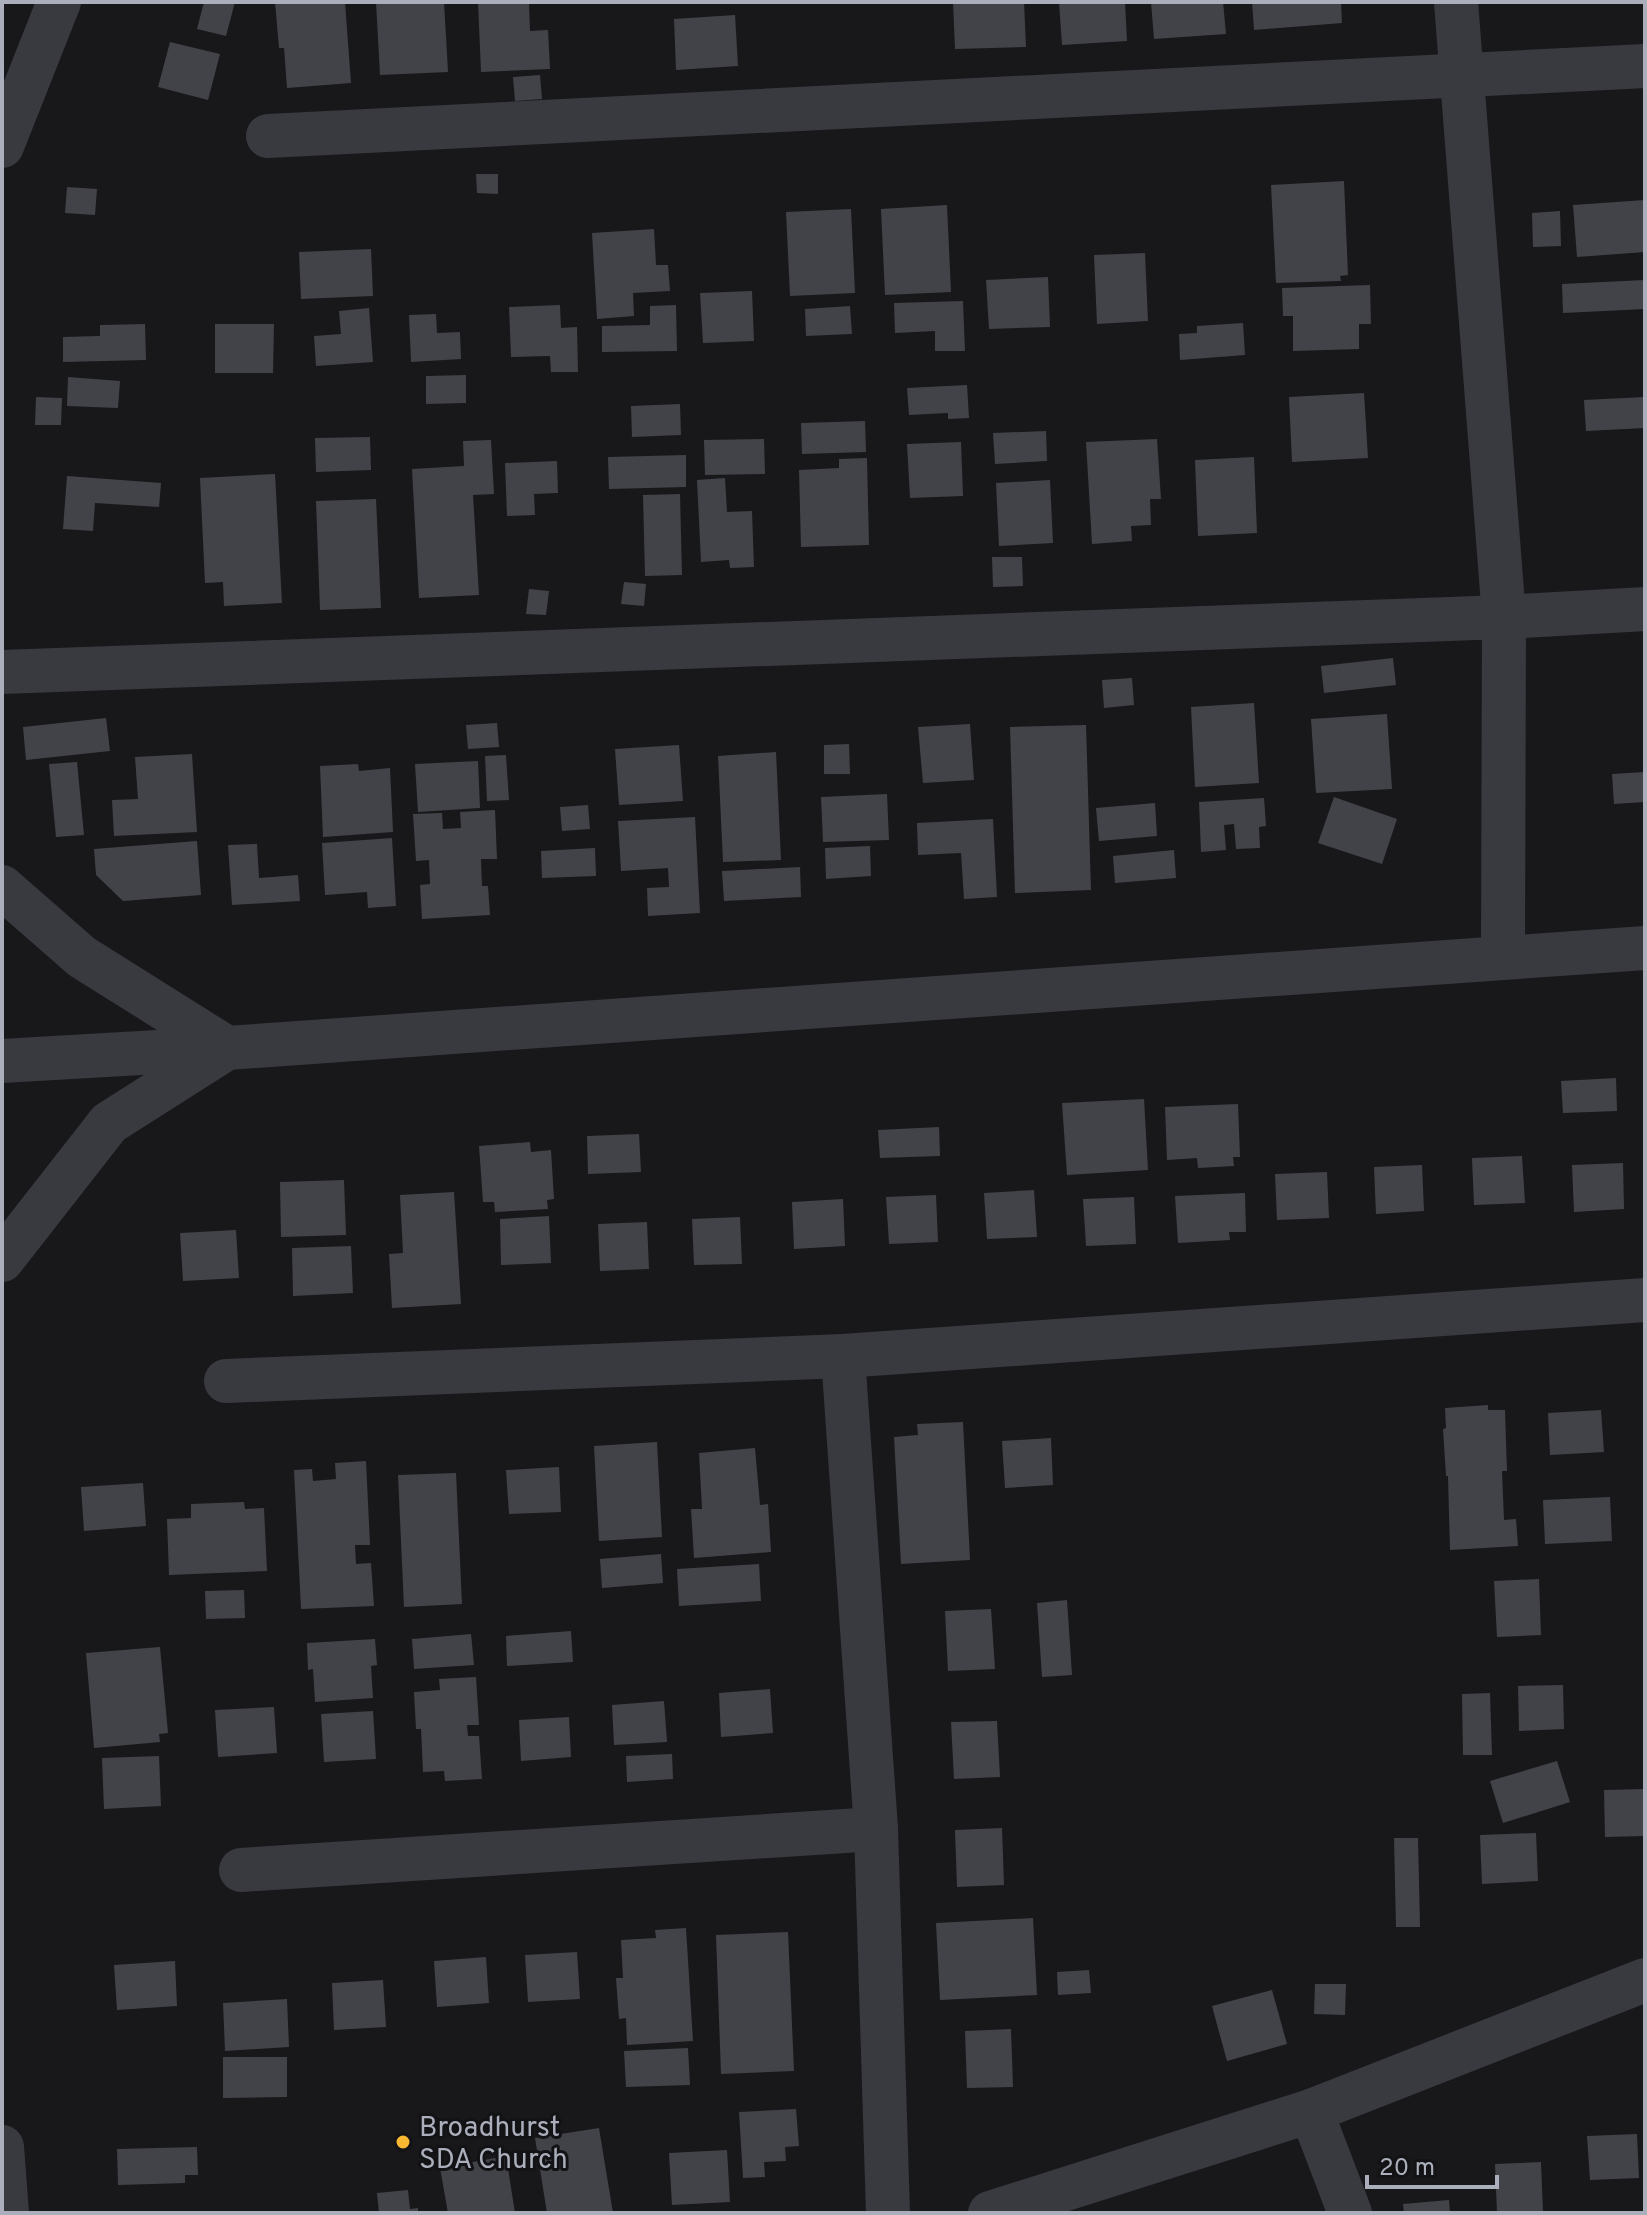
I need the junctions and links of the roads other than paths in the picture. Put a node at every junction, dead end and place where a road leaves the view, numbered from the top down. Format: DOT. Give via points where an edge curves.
graph roads {
  1 [pos="59,2"];
  2 [pos="1456,2"];
  3 [pos="1645,66"];
  4 [pos="1460,75"];
  5 [pos="268,136"];
  6 [pos="2,146"];
  7 [pos="1645,609"];
  8 [pos="1504,617"];
  9 [pos="2,672"];
  10 [pos="2,887"];
  11 [pos="1645,948"];
  12 [pos="1503,956"];
  13 [pos="227,1048"];
  14 [pos="2,1061"];
  15 [pos="2,1260"];
  16 [pos="1645,1300"];
  17 [pos="843,1356"];
  18 [pos="226,1381"];
  19 [pos="876,1829"];
  20 [pos="241,1870"];
  21 [pos="1645,1980"];
  22 [pos="1311,2111"];
  23 [pos="2,2147"];
  24 [pos="7,2213"];
  25 [pos="888,2213"];
  26 [pos="990,2213"];
  27 [pos="1350,2213"];
  1 -- 6 [label="street"];
  2 -- 4 [label="street"];
  3 -- 4 [label="street"];
  4 -- 5 [label="street"];
  4 -- 8 [label="street"];
  7 -- 8 [label="street"];
  8 -- 9 [label="street"];
  8 -- 12 [label="street"];
  10 -- 13 [label="street" via="82,957"];
  11 -- 12 [label="street"];
  12 -- 13 [label="street"];
  13 -- 14 [label="street"];
  13 -- 15 [label="street" via="109,1123"];
  16 -- 17 [label="street"];
  17 -- 18 [label="street"];
  17 -- 19 [label="street"];
  19 -- 20 [label="street"];
  19 -- 25 [label="street"];
  21 -- 22 [label="street"];
  22 -- 26 [label="street"];
  22 -- 27 [label="street"];
  23 -- 24 [label="street"];
}
